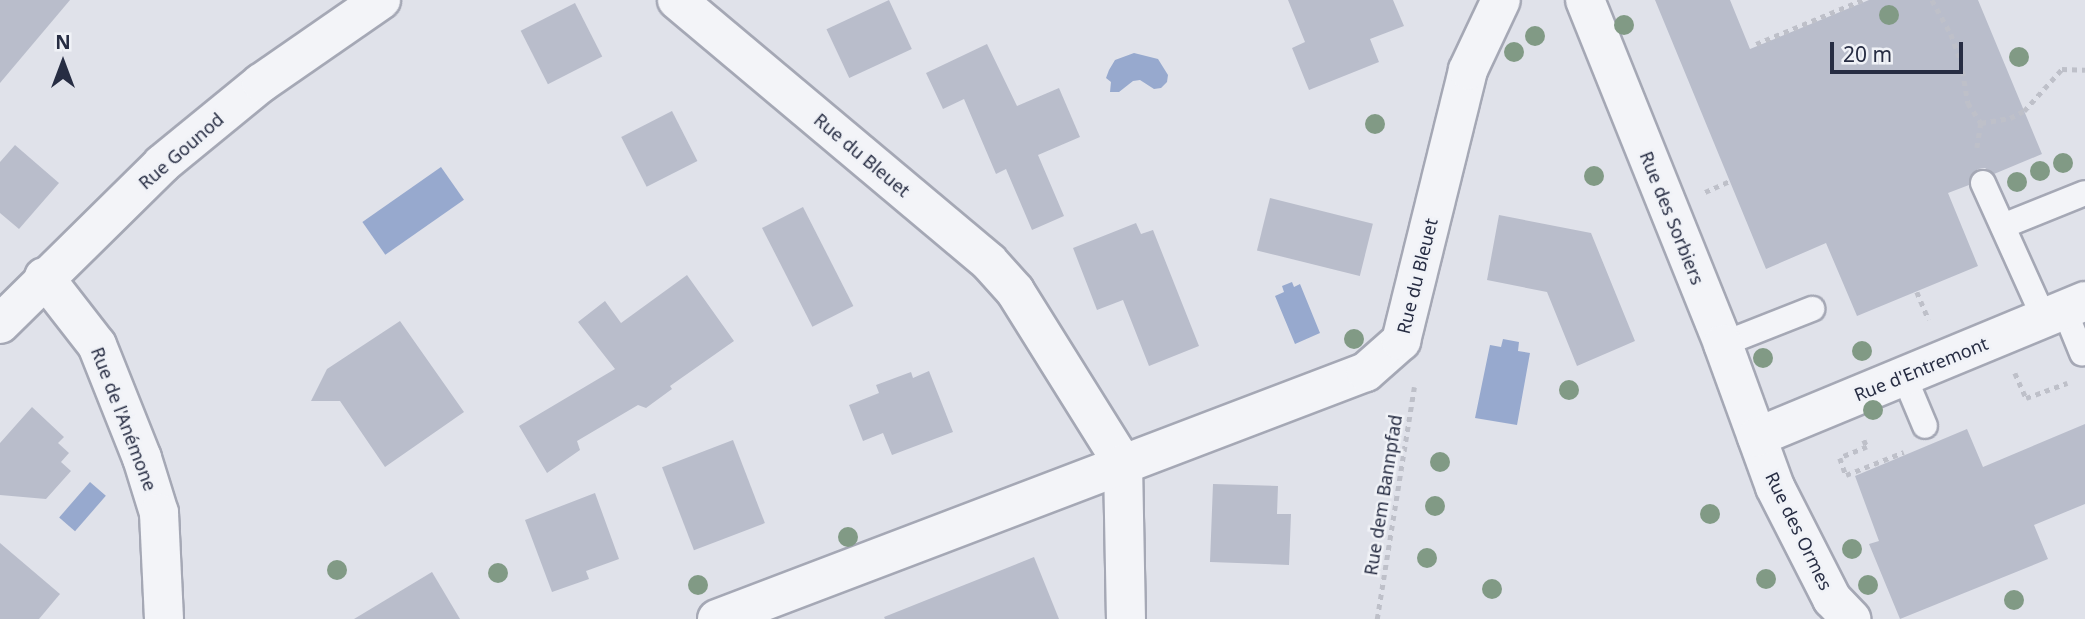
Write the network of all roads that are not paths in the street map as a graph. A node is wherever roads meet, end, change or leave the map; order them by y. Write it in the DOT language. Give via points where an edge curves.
graph roads {
  1 [pos="381,0"];
  2 [pos="677,0"];
  3 [pos="1501,0"];
  4 [pos="1585,0"];
  5 [pos="1983,183"];
  6 [pos="2085,193"];
  7 [pos="2003,226"];
  8 [pos="44,278"];
  9 [pos="1812,309"];
  10 [pos="2065,310"];
  11 [pos="0,324"];
  12 [pos="1723,344"];
  13 [pos="2082,353"];
  14 [pos="1904,376"];
  15 [pos="1921,436"];
  16 [pos="1757,437"];
  17 [pos="1123,464"];
  18 [pos="164,619"];
  19 [pos="717,619"];
  20 [pos="1126,619"];
  21 [pos="1851,619"];
  1 -- 8 [label="street, Rue Gounod" via="261,83 162,164"];
  2 -- 17 [label="street, Rue du Bleuet" via="989,262 1015,291"];
  3 -- 17 [label="street, Rue du Bleuet" via="1468,70 1401,341 1366,372"];
  4 -- 12 [label="street, Rue des Sorbiers"];
  5 -- 7 [label="lane"];
  6 -- 7 [label="lane"];
  7 -- 10 [label="lane"];
  8 -- 11 [label="street, Rue Gounod"];
  8 -- 18 [label="street, Rue de l'Anémone" via="97,345 142,458 159,513"];
  9 -- 12 [label="lane"];
  10 -- 13 [label="lane"];
  10 -- 14 [label="street, Rue d'Entremont"];
  12 -- 16 [label="street, Rue des Sorbiers"];
  14 -- 15 [label="lane"];
  14 -- 16 [label="street, Rue d'Entremont"];
  16 -- 21 [label="street, Rue des Ormes" via="1775,487 1832,599"];
  17 -- 19 [label="street, Rue du Bleuet"];
  17 -- 20 [label="street"];
}
